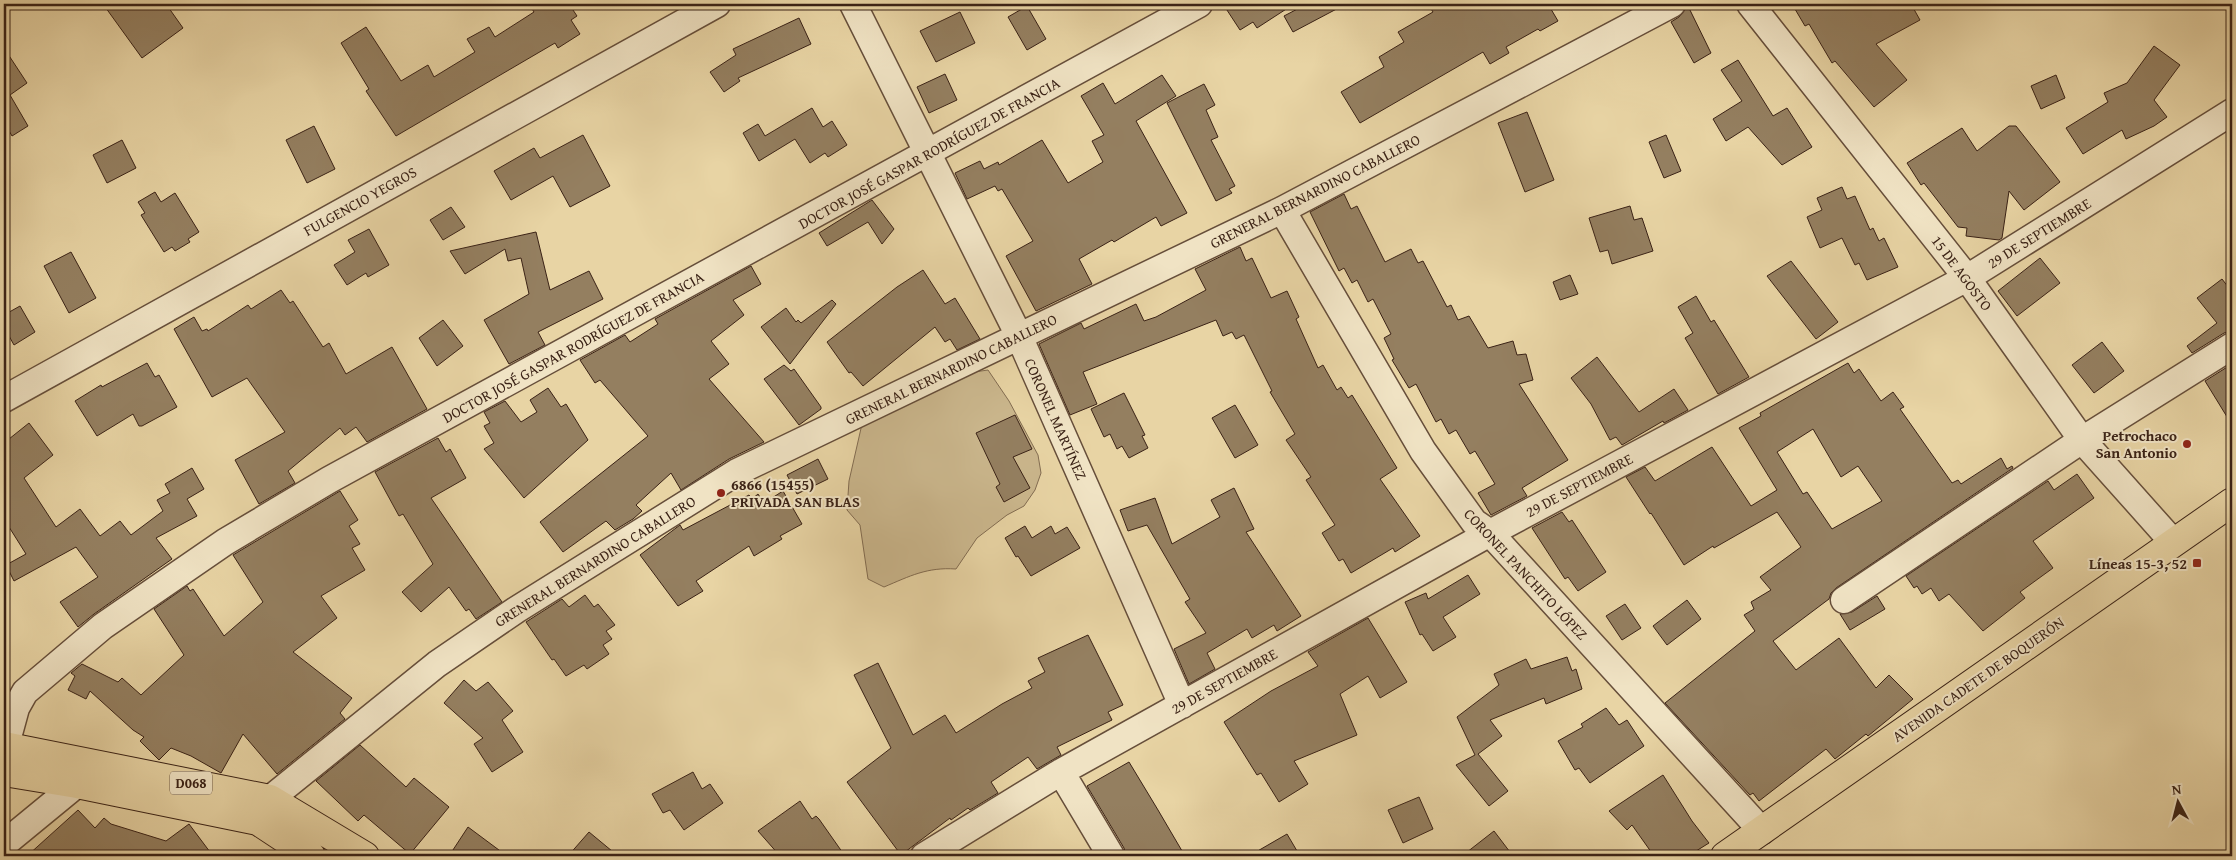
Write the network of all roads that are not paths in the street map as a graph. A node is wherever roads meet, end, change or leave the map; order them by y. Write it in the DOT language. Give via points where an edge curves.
graph roads {
  1 [pos="717,4"];
  2 [pos="853,4"];
  3 [pos="1199,4"];
  4 [pos="1672,4"];
  5 [pos="1750,4"];
  6 [pos="2232,112"];
  7 [pos="928,154"];
  8 [pos="1282,210"];
  9 [pos="1967,278"];
  10 [pos="1019,336"];
  11 [pos="2232,346"];
  12 [pos="4,399"];
  13 [pos="2082,440"];
  14 [pos="2232,502"];
  15 [pos="1490,533"];
  16 [pos="2173,542"];
  17 [pos="1844,600"];
  18 [pos="1182,705"];
  19 [pos="4,754"];
  20 [pos="1062,772"];
  21 [pos="77,784"];
  22 [pos="270,799"];
  23 [pos="1762,831"];
  24 [pos="4,844"];
  25 [pos="311,856"];
  26 [pos="365,856"];
  27 [pos="924,856"];
  28 [pos="1111,856"];
  29 [pos="1725,856"];
  1 -- 12 [label="street, FULGENCIO YEGROS"];
  2 -- 7 [label="street, CORONEL MARTÍNEZ"];
  3 -- 7 [label="street, DOCTOR JOSÉ GASPAR RODRÍGUEZ DE FRANCIA"];
  4 -- 8 [label="street, GRENERAL BERNARDINO CABALLERO"];
  5 -- 9 [label="street, 15 DE AGOSTO"];
  6 -- 9 [label="street, 29 DE SEPTIEMBRE"];
  7 -- 10 [label="street, CORONEL MARTÍNEZ"];
  7 -- 19 [label="street, DOCTOR JOSÉ GASPAR RODRÍGUEZ DE FRANCIA" via="329,480 225,542 103,626 25,692 16,708"];
  8 -- 10 [label="street, GRENERAL BERNARDINO CABALLERO"];
  8 -- 15 [label="street, CORONEL PANCHITO LÓPEZ" via="1423,451 1474,522"];
  9 -- 13 [label="street, 15 DE AGOSTO"];
  9 -- 15 [label="street, 29 DE SEPTIEMBRE"];
  10 -- 18 [label="street, CORONEL MARTÍNEZ"];
  10 -- 22 [label="street, GRENERAL BERNARDINO CABALLERO" via="729,477 516,610 437,664"];
  11 -- 13 [label="street"];
  13 -- 16 [label="street, 15 DE AGOSTO"];
  13 -- 17 [label="street"];
  14 -- 16 [label="main road, AVENIDA CADETE DE BOQUERÓN"];
  15 -- 18 [label="street, 29 DE SEPTIEMBRE"];
  15 -- 23 [label="street, CORONEL PANCHITO LÓPEZ"];
  16 -- 23 [label="main road, AVENIDA CADETE DE BOQUERÓN"];
  18 -- 20 [label="street, 29 DE SEPTIEMBRE"];
  19 -- 21 [label="main road, D068"];
  19 -- 22 [label="main road, D068"];
  20 -- 27 [label="street, 29 DE SEPTIEMBRE"];
  20 -- 28 [label="street"];
  21 -- 24 [label="street"];
  21 -- 25 [label="main road, D068" via="258,821"];
  22 -- 26 [label="main road, D068"];
  23 -- 29 [label="main road, AVENIDA CADETE DE BOQUERÓN"];
}
